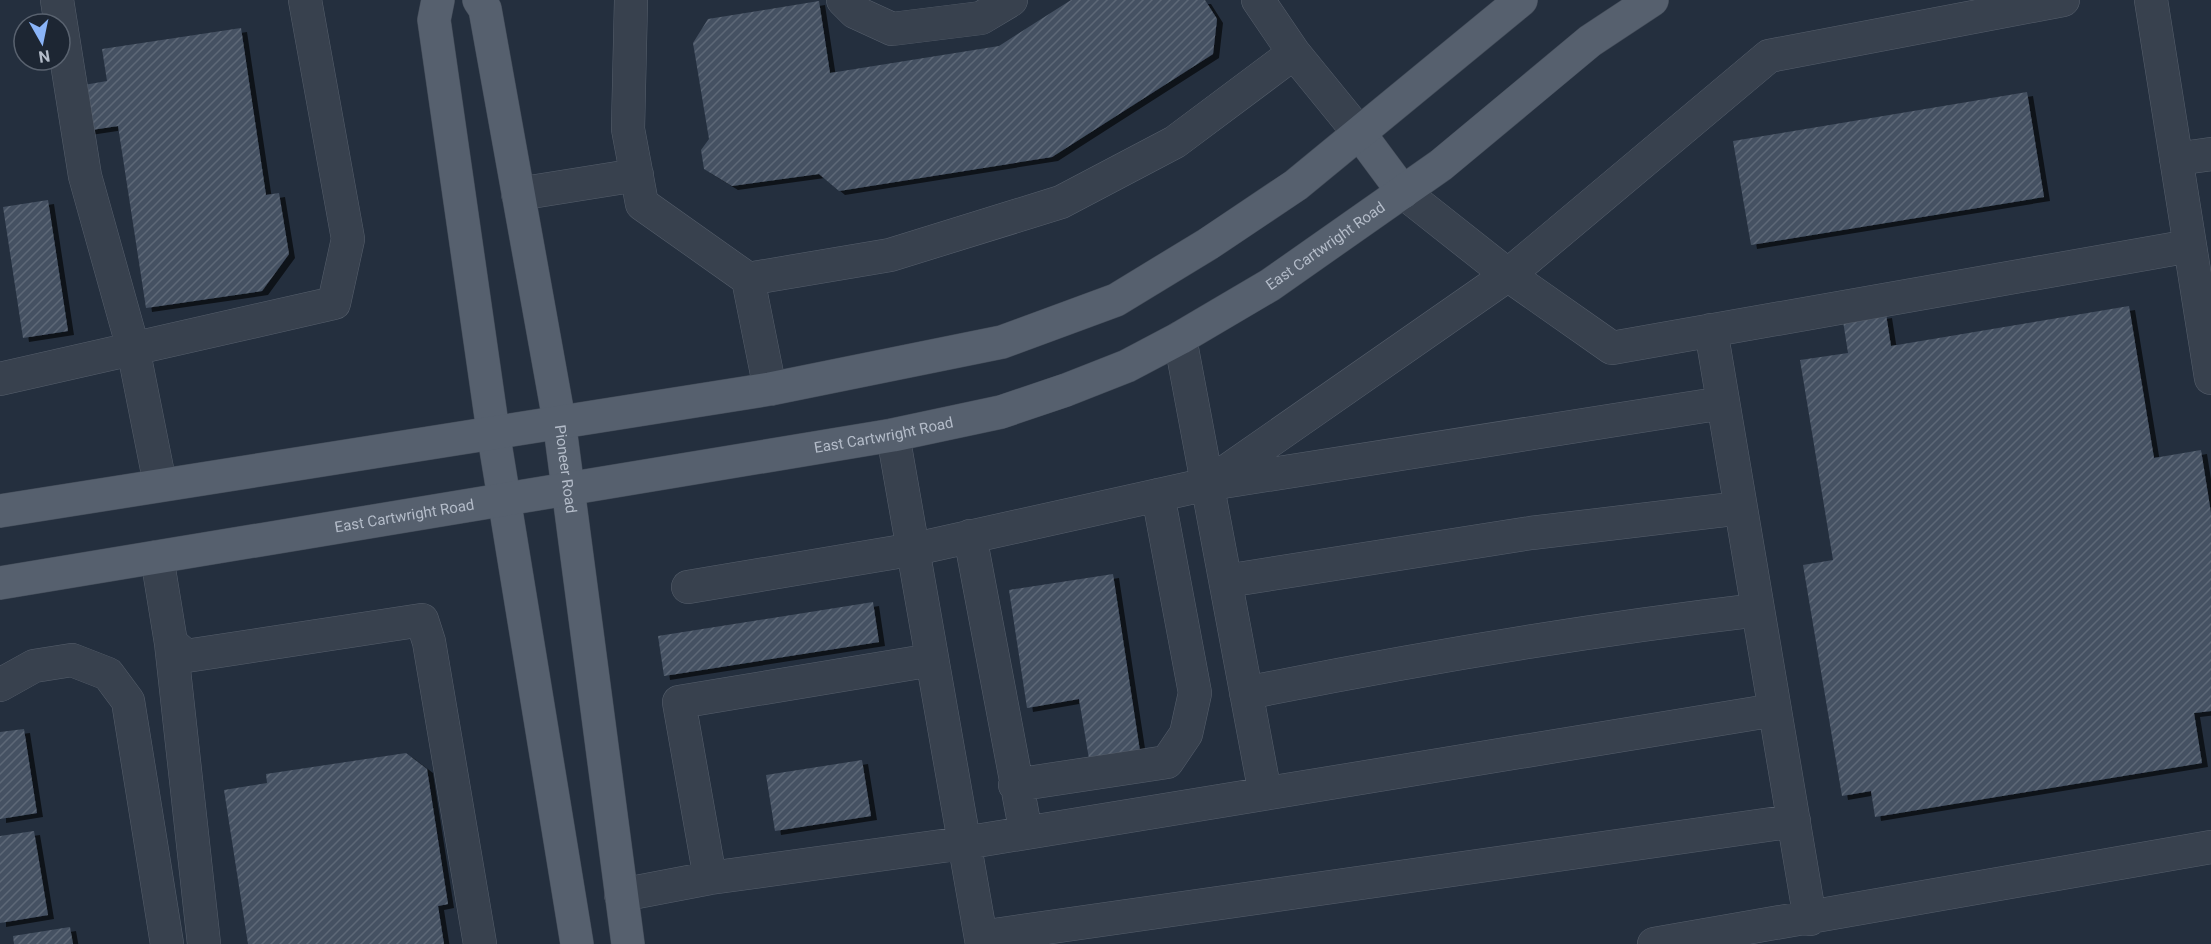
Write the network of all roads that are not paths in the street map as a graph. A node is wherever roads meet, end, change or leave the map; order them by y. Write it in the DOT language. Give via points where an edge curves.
graph roads {
  1 [pos="57,0"];
  2 [pos="305,0"];
  3 [pos="438,0"];
  4 [pos="479,0"];
  5 [pos="631,0"];
  6 [pos="843,0"];
  7 [pos="1011,0"];
  8 [pos="1258,0"];
  9 [pos="1521,0"];
  10 [pos="1652,0"];
  11 [pos="2063,0"];
  12 [pos="2151,0"];
  13 [pos="1294,53"];
  14 [pos="1360,134"];
  15 [pos="2211,154"];
  16 [pos="2176,159"];
  17 [pos="637,175"];
  18 [pos="1403,192"];
  19 [pos="518,194"];
  20 [pos="2190,246"];
  21 [pos="1508,275"];
  22 [pos="748,279"];
  23 [pos="1711,330"];
  24 [pos="1180,338"];
  25 [pos="133,348"];
  26 [pos="2211,378"];
  27 [pos="0,379"];
  28 [pos="770,388"];
  29 [pos="1723,403"];
  30 [pos="560,420"];
  31 [pos="493,431"];
  32 [pos="893,435"];
  33 [pos="160,484"];
  34 [pos="1208,484"];
  35 [pos="570,490"];
  36 [pos="1158,495"];
  37 [pos="505,501"];
  38 [pos="1741,508"];
  39 [pos="0,511"];
  40 [pos="970,536"];
  41 [pos="915,549"];
  42 [pos="157,557"];
  43 [pos="1226,581"];
  44 [pos="0,583"];
  45 [pos="688,587"];
  46 [pos="1758,610"];
  47 [pos="171,643"];
  48 [pos="932,660"];
  49 [pos="0,685"];
  50 [pos="1246,693"];
  51 [pos="1775,710"];
  52 [pos="1015,785"];
  53 [pos="1265,794"];
  54 [pos="1794,821"];
  55 [pos="1026,833"];
  56 [pos="964,843"];
  57 [pos="2211,848"];
  58 [pos="710,878"];
  59 [pos="621,896"];
  60 [pos="1810,919"];
  61 [pos="982,941"];
  62 [pos="167,944"];
  63 [pos="204,944"];
  64 [pos="480,944"];
  65 [pos="577,944"];
  66 [pos="628,944"];
  67 [pos="1654,944"];
  1 -- 25 [label="lane" via="85,176"];
  2 -- 25 [label="lane" via="348,239 334,303"];
  3 -- 31 [label="main road" via="434,20"];
  4 -- 19 [label="main road, Pioneer Road" via="485,9"];
  5 -- 17 [label="lane" via="628,129"];
  6 -- 7 [label="lane" via="855,12 892,29 981,18"];
  8 -- 13 [label="lane"];
  9 -- 14 [label="main road"];
  10 -- 18 [label="main road, East Cartwright Road" via="1590,41"];
  11 -- 21 [label="lane" via="1769,56"];
  12 -- 16 [label="lane"];
  13 -- 14 [label="lane"];
  13 -- 22 [label="lane" via="1175,142 1061,202 890,255"];
  14 -- 18 [label="main road"];
  14 -- 28 [label="main road" via="1296,185 1116,300 1002,342"];
  15 -- 16 [label="lane"];
  16 -- 20 [label="lane"];
  17 -- 19 [label="lane"];
  17 -- 22 [label="lane" via="642,204"];
  18 -- 21 [label="lane"];
  18 -- 24 [label="main road, East Cartwright Road" via="1270,285"];
  19 -- 30 [label="main road, Pioneer Road"];
  20 -- 23 [label="lane"];
  20 -- 26 [label="lane"];
  21 -- 23 [label="lane" via="1612,348"];
  21 -- 34 [label="lane"];
  22 -- 28 [label="lane"];
  23 -- 29 [label="lane"];
  24 -- 32 [label="main road, East Cartwright Road" via="1127,366 1001,412"];
  24 -- 34 [label="lane"];
  25 -- 27 [label="lane"];
  25 -- 33 [label="lane"];
  28 -- 30 [label="main road"];
  29 -- 34 [label="lane"];
  29 -- 38 [label="lane"];
  30 -- 31 [label="main road"];
  30 -- 35 [label="main road, Pioneer Road"];
  31 -- 33 [label="main road"];
  31 -- 37 [label="main road"];
  32 -- 35 [label="main road, East Cartwright Road"];
  32 -- 41 [label="lane"];
  33 -- 39 [label="main road"];
  34 -- 36 [label="lane"];
  34 -- 43 [label="lane"];
  35 -- 37 [label="main road, East Cartwright Road"];
  35 -- 59 [label="main road, Pioneer Road"];
  36 -- 40 [label="lane"];
  36 -- 52 [label="lane" via="1195,693 1186,734 1167,762"];
  37 -- 42 [label="main road, East Cartwright Road"];
  37 -- 65 [label="main road"];
  38 -- 43 [label="lane" via="1531,533"];
  38 -- 46 [label="lane"];
  40 -- 41 [label="lane"];
  40 -- 52 [label="lane"];
  41 -- 45 [label="lane"];
  41 -- 48 [label="lane"];
  42 -- 44 [label="main road, East Cartwright Road"];
  42 -- 47 [label="lane"];
  43 -- 50 [label="lane"];
  46 -- 50 [label="lane" via="1363,670"];
  46 -- 51 [label="lane"];
  47 -- 63 [label="lane"];
  47 -- 64 [label="lane" via="186,656 422,620 429,642"];
  48 -- 56 [label="lane"];
  48 -- 58 [label="lane" via="679,702"];
  49 -- 62 [label="lane" via="34,666 72,660 108,674 128,701"];
  50 -- 53 [label="lane"];
  51 -- 53 [label="lane"];
  51 -- 54 [label="lane"];
  52 -- 55 [label="lane"];
  53 -- 55 [label="lane"];
  54 -- 60 [label="lane"];
  54 -- 61 [label="lane"];
  55 -- 56 [label="lane"];
  56 -- 58 [label="lane"];
  56 -- 61 [label="lane"];
  57 -- 60 [label="lane"];
  58 -- 59 [label="lane"];
  59 -- 66 [label="main road, Pioneer Road"];
  60 -- 67 [label="lane"];
}
